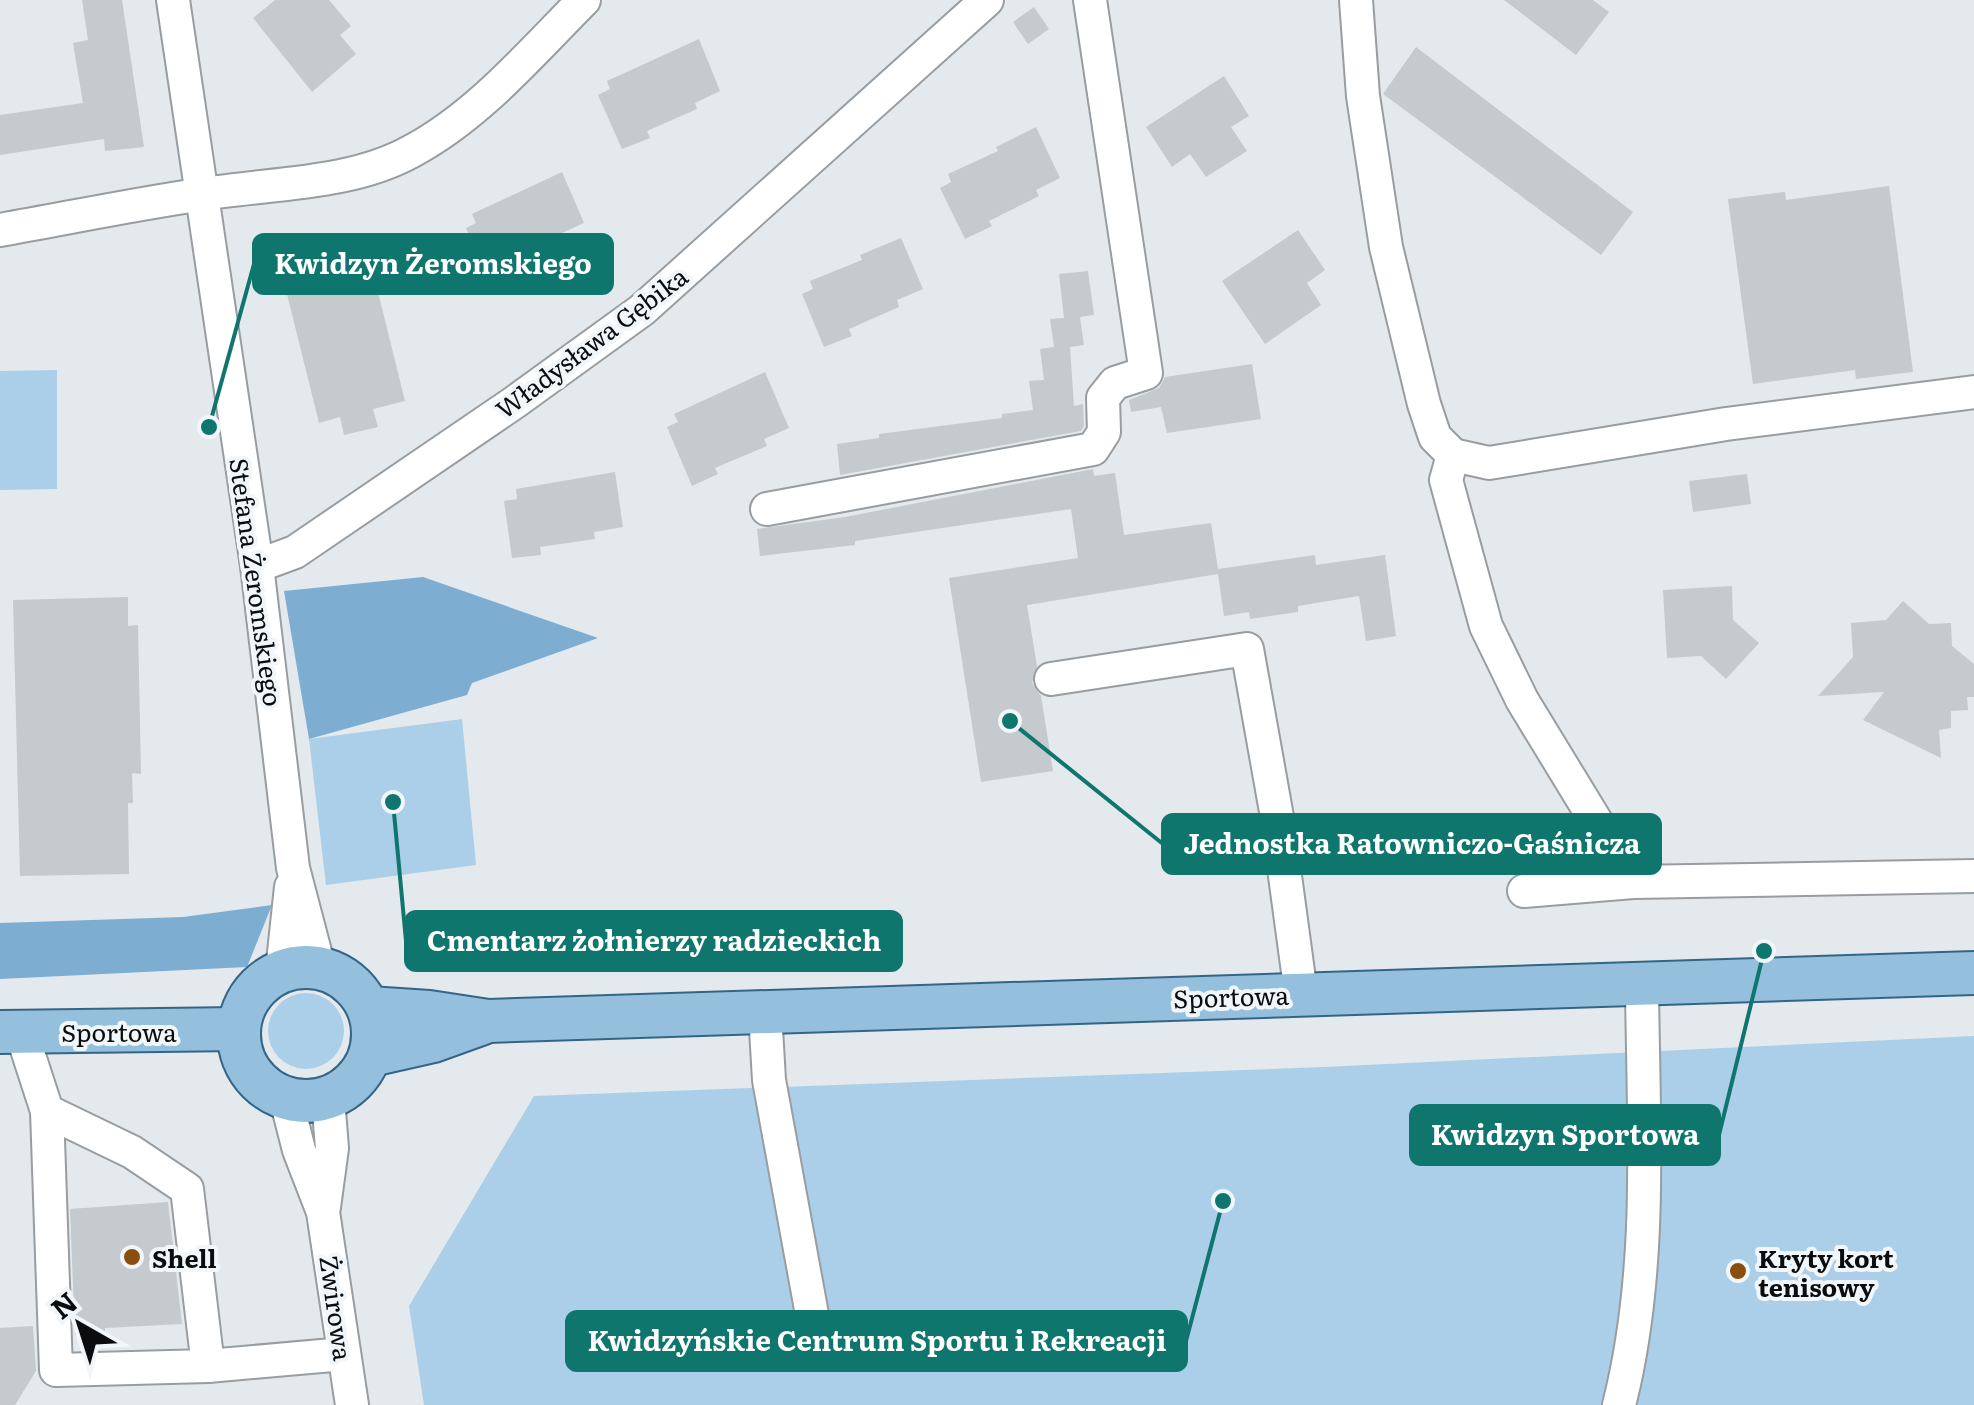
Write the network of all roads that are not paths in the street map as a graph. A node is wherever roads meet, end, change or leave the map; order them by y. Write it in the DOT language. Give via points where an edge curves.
graph roads {
  1 [pos="174,0"];
  2 [pos="584,0"];
  3 [pos="987,0"];
  4 [pos="1090,0"];
  5 [pos="1356,0"];
  6 [pos="203,194"];
  7 [pos="0,230"];
  8 [pos="1974,392"];
  9 [pos="1454,455"];
  10 [pos="767,509"];
  11 [pos="256,566"];
  12 [pos="1051,679"];
  13 [pos="1974,876"];
  14 [pos="1633,882"];
  15 [pos="1524,890"];
  16 [pos="300,969"];
  17 [pos="1974,973"];
  18 [pos="1642,983"];
  19 [pos="1301,994"];
  20 [pos="369,1008"];
  21 [pos="765,1012"];
  22 [pos="488,1021"];
  23 [pos="239,1030"];
  24 [pos="11,1032"];
  25 [pos="371,1056"];
  26 [pos="307,1099"];
  27 [pos="47,1111"];
  28 [pos="815,1331"];
  29 [pos="344,1354"];
  30 [pos="208,1366"];
  31 [pos="352,1405"];
  32 [pos="1619,1405"];
  1 -- 6 [label="street, Stefana Żeromskiego"];
  2 -- 6 [label="street" via="456,122 408,154 374,168"];
  3 -- 11 [label="street, Władysława Gębika" via="642,310 295,552"];
  4 -- 10 [label="street" via="1146,373 1115,383 1103,398 1104,432 1094,449"];
  5 -- 9 [label="street" via="1386,246 1435,437"];
  6 -- 7 [label="street"];
  6 -- 11 [label="street, Stefana Żeromskiego"];
  8 -- 9 [label="street" via="1489,463"];
  9 -- 14 [label="street" via="1446,480 1486,626 1522,700"];
  11 -- 16 [label="street, Stefana Żeromskiego"];
  12 -- 19 [label="street" via="1247,649"];
  13 -- 14 [label="street"];
  14 -- 15 [label="street"];
  16 -- 20 [label="main road" via="340,976"];
  16 -- 23 [label="main road" via="265,980 252,994"];
  17 -- 18 [label="main road, Sportowa"];
  18 -- 19 [label="main road, Sportowa"];
  18 -- 32 [label="street" via="1642,1270"];
  19 -- 21 [label="main road, Sportowa"];
  20 -- 22 [label="main road, Sportowa"];
  20 -- 25 [label="main road"];
  21 -- 22 [label="main road, Sportowa"];
  21 -- 28 [label="street" via="769,1080"];
  22 -- 25 [label="main road, Sportowa"];
  23 -- 24 [label="main road, Sportowa"];
  23 -- 26 [label="main road" via="250,1073 266,1090"];
  24 -- 27 [label="street"];
  25 -- 26 [label="main road" via="346,1089"];
  26 -- 29 [label="street, Żwirowa" via="299,1150 323,1212"];
  27 -- 30 [label="street" via="132,1152 187,1190"];
  27 -- 30 [label="street" via="56,1370"];
  29 -- 30 [label="street"];
  29 -- 31 [label="street, Żwirowa"];
}
